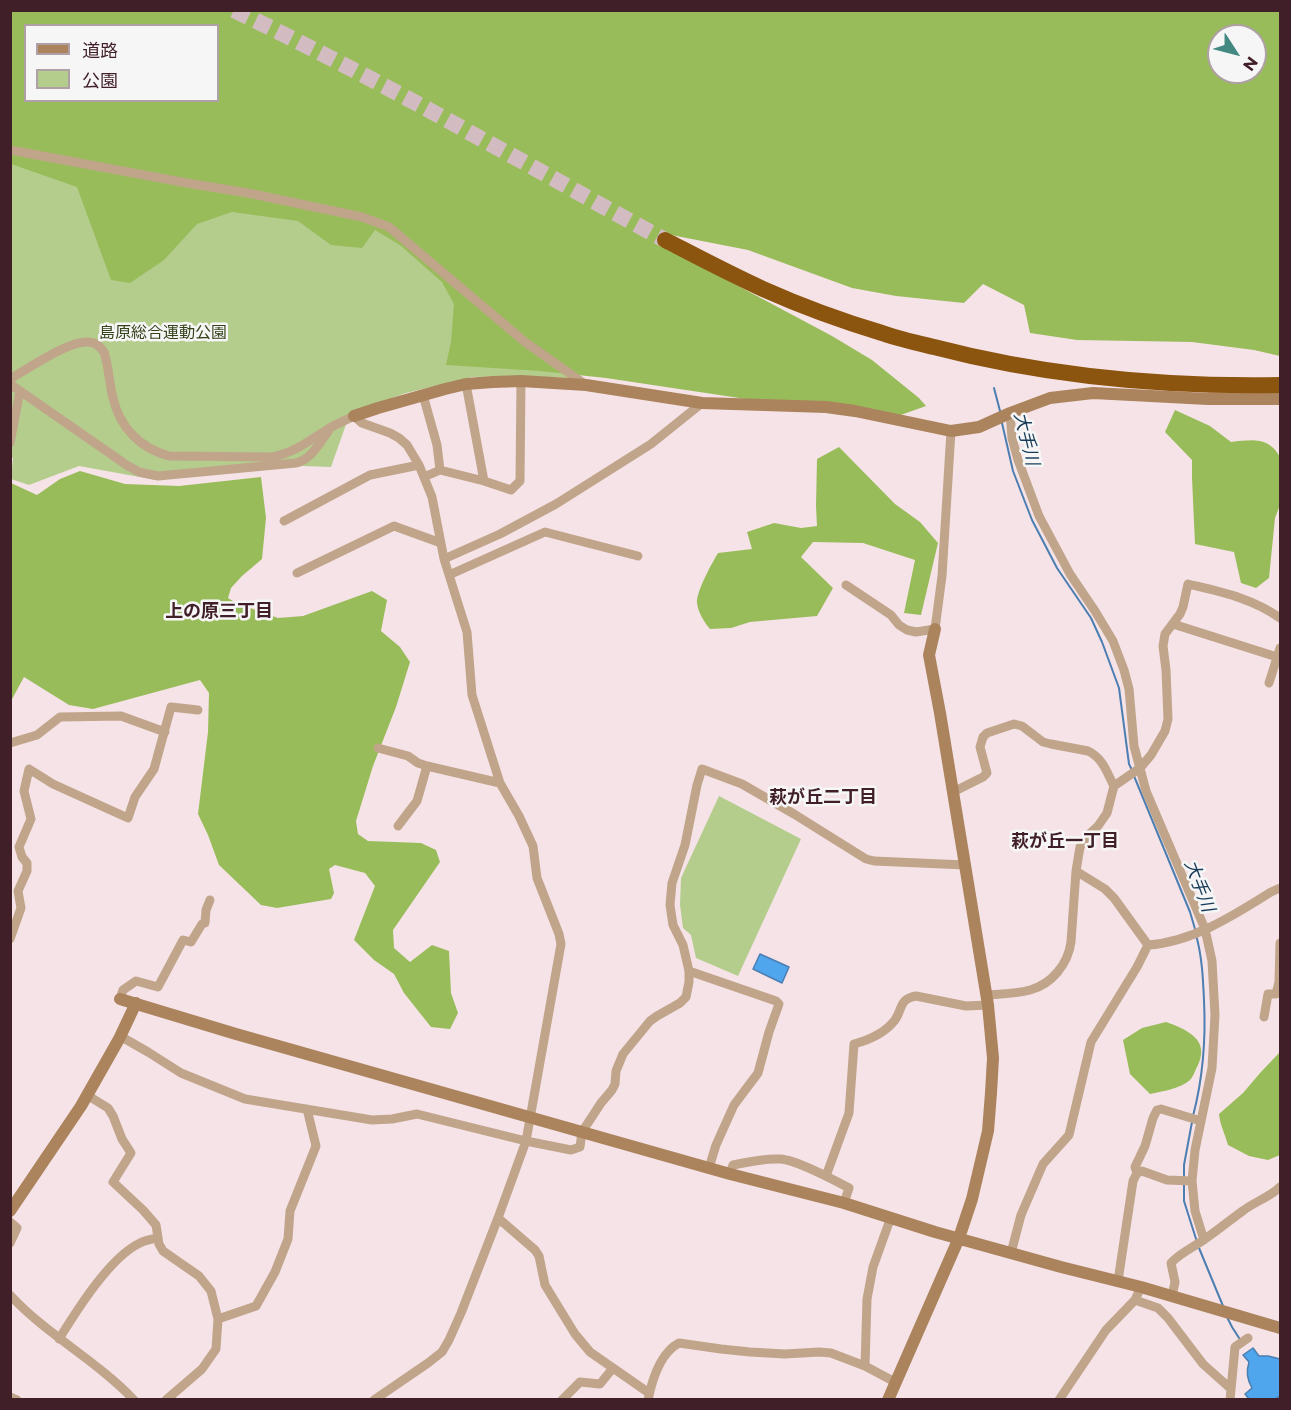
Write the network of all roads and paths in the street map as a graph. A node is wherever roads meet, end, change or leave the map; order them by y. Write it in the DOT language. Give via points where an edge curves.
graph roads {
  1 [pos="10,150"];
  2 [pos="666,240"];
  3 [pos="521,381"];
  4 [pos="10,382"];
  5 [pos="466,384"];
  6 [pos="586,385"];
  7 [pos="1281,385"];
  8 [pos="20,391"];
  9 [pos="423,395"];
  10 [pos="1281,399"];
  11 [pos="702,403"];
  12 [pos="354,416"];
  13 [pos="1003,416"];
  14 [pos="331,427"];
  15 [pos="951,431"];
  16 [pos="10,443"];
  17 [pos="419,465"];
  18 [pos="440,470"];
  19 [pos="424,477"];
  20 [pos="484,481"];
  21 [pos="284,521"];
  22 [pos="441,543"];
  23 [pos="638,556"];
  24 [pos="444,559"];
  25 [pos="297,573"];
  26 [pos="449,575"];
  27 [pos="846,585"];
  28 [pos="1281,618"];
  29 [pos="1173,624"];
  30 [pos="935,629"];
  31 [pos="1279,653"];
  32 [pos="1269,683"];
  33 [pos="198,710"];
  34 [pos="165,732"];
  35 [pos="10,743"];
  36 [pos="378,748"];
  37 [pos="427,766"];
  38 [pos="1135,771"];
  39 [pos="500,783"];
  40 [pos="1114,786"];
  41 [pos="953,792"];
  42 [pos="398,826"];
  43 [pos="965,865"];
  44 [pos="1076,871"];
  45 [pos="1281,888"];
  46 [pos="210,900"];
  47 [pos="1199,931"];
  48 [pos="10,939"];
  49 [pos="1281,943"];
  50 [pos="1148,945"];
  51 [pos="688,972"];
  52 [pos="120,999"];
  53 [pos="987,1000"];
  54 [pos="136,1004"];
  55 [pos="1264,1017"];
  56 [pos="120,1036"];
  57 [pos="87,1095"];
  58 [pos="307,1109"];
  59 [pos="530,1117"];
  60 [pos="1195,1120"];
  61 [pos="582,1132"];
  62 [pos="526,1142"];
  63 [pos="709,1168"];
  64 [pos="1137,1173"];
  65 [pos="730,1174"];
  66 [pos="826,1176"];
  67 [pos="1186,1181"];
  68 [pos="1281,1187"];
  69 [pos="844,1203"];
  70 [pos="10,1211"];
  71 [pos="891,1217"];
  72 [pos="498,1218"];
  73 [pos="10,1222"];
  74 [pos="158,1238"];
  75 [pos="959,1238"];
  76 [pos="10,1243"];
  77 [pos="1199,1243"];
  78 [pos="1011,1253"];
  79 [pos="1118,1281"];
  80 [pos="1141,1287"];
  81 [pos="10,1295"];
  82 [pos="1172,1296"];
  83 [pos="1135,1299"];
  84 [pos="218,1319"];
  85 [pos="1281,1328"];
  86 [pos="1248,1338"];
  87 [pos="59,1339"];
  88 [pos="865,1366"];
  89 [pos="613,1368"];
  90 [pos="895,1383"];
  91 [pos="1231,1389"];
  92 [pos="10,1397"];
  93 [pos="649,1398"];
  94 [pos="17,1400"];
  95 [pos="134,1400"];
  96 [pos="166,1400"];
  97 [pos="374,1400"];
  98 [pos="562,1400"];
  99 [pos="888,1400"];
  100 [pos="1059,1400"];
  101 [pos="1230,1400"];
  1 -- 6 [label="street" via="270,198 362,217 389,227 525,342"];
  2 -- 7 [label="highway" via="762,289 818,311 884,334 969,356 1115,380 1180,385"];
  3 -- 5 [label="street"];
  3 -- 6 [label="street"];
  3 -- 20 [label="street" via="520,481 511,490"];
  4 -- 8 [label="street"];
  4 -- 14 [label="street" via="66,347 92,342 104,352 113,399 126,427 144,446 169,456 273,457 297,449"];
  5 -- 9 [label="street"];
  5 -- 20 [label="street"];
  6 -- 11 [label="street"];
  8 -- 14 [label="street" via="129,466 158,476 302,462"];
  8 -- 16 [label="street"];
  9 -- 12 [label="street"];
  9 -- 18 [label="street"];
  10 -- 13 [label="street" via="1093,393 1050,398"];
  11 -- 15 [label="street" via="826,407"];
  11 -- 24 [label="street" via="651,444 556,504"];
  12 -- 14 [label="street"];
  12 -- 17 [label="street" via="399,438"];
  13 -- 15 [label="street" via="979,427"];
  13 -- 38 [label="street" via="1039,516 1113,641 1124,670"];
  15 -- 30 [label="street"];
  17 -- 19 [label="street"];
  17 -- 21 [label="street" via="370,475"];
  18 -- 19 [label="street"];
  18 -- 20 [label="street"];
  19 -- 22 [label="street"];
  22 -- 24 [label="street"];
  22 -- 25 [label="street" via="394,526"];
  23 -- 26 [label="street" via="545,532"];
  24 -- 26 [label="street"];
  26 -- 39 [label="street" via="467,632 472,695"];
  27 -- 30 [label="street" via="907,630"];
  28 -- 29 [label="street" via="1225,592 1188,584 1184,607"];
  29 -- 31 [label="street"];
  29 -- 38 [label="street" via="1163,646 1167,725 1151,755"];
  30 -- 41 [label="street" via="929,655"];
  31 -- 32 [label="street"];
  33 -- 34 [label="street" via="171,707"];
  34 -- 35 [label="street" via="121,717 60,717 37,735"];
  34 -- 48 [label="street" via="154,769 135,797 128,818 29,769 24,791 31,819 19,847 27,871 18,891 21,908"];
  36 -- 37 [label="street"];
  37 -- 39 [label="street"];
  37 -- 42 [label="street" via="417,801"];
  38 -- 40 [label="street"];
  38 -- 47 [label="street"];
  39 -- 59 [label="street" via="533,846 537,878 561,944"];
  40 -- 41 [label="street" via="1093,753 1043,742 1014,724 983,737 980,747 986,775"];
  40 -- 44 [label="street" via="1107,813 1080,847"];
  41 -- 43 [label="street"];
  43 -- 51 [label="street" via="874,861 742,784 702,769 672,883 670,905"];
  43 -- 53 [label="street"];
  44 -- 50 [label="street" via="1114,898"];
  44 -- 53 [label="street" via="1071,942 1065,962 1039,987"];
  45 -- 47 [label="street"];
  46 -- 52 [label="street" via="205,923 191,942 183,940 158,987 136,981 123,990"];
  47 -- 50 [label="street" via="1164,944"];
  47 -- 60 [label="street" via="1212,961 1215,1015 1212,1068"];
  49 -- 55 [label="street" via="1279,982 1276,994 1268,994"];
  50 -- 78 [label="street" via="1091,1042 1068,1135 1043,1164 1021,1215"];
  51 -- 61 [label="street" via="686,997 650,1021 623,1054 612,1090"];
  51 -- 63 [label="street" via="779,1004 758,1073 734,1105"];
  52 -- 54 [label="street"];
  53 -- 66 [label="street" via="966,1006 909,997 886,1029 854,1044 849,1113"];
  53 -- 75 [label="street" via="993,1058 990,1112 977,1180"];
  54 -- 56 [label="street"];
  54 -- 59 [label="street"];
  56 -- 57 [label="street"];
  56 -- 58 [label="street" via="181,1073 216,1087 245,1098"];
  57 -- 70 [label="street"];
  57 -- 74 [label="street" via="108,1108 131,1153 113,1182 156,1225"];
  58 -- 62 [label="street" via="372,1120 417,1114"];
  58 -- 84 [label="street" via="316,1146 290,1212 288,1239 275,1272 256,1306"];
  59 -- 61 [label="street"];
  59 -- 62 [label="street"];
  60 -- 64 [label="street" via="1157,1110 1135,1167"];
  60 -- 67 [label="street" via="1195,1150"];
  61 -- 62 [label="street" via="580,1147 571,1150"];
  61 -- 63 [label="street"];
  62 -- 72 [label="street"];
  63 -- 65 [label="street"];
  64 -- 67 [label="street"];
  64 -- 79 [label="street"];
  65 -- 66 [label="street" via="733,1165 778,1159"];
  65 -- 69 [label="street"];
  66 -- 69 [label="street" via="849,1188"];
  67 -- 77 [label="street"];
  68 -- 77 [label="street"];
  69 -- 71 [label="street"];
  71 -- 75 [label="street"];
  71 -- 88 [label="street" via="873,1267 867,1299"];
  72 -- 89 [label="street" via="535,1250 545,1285 575,1334 590,1352"];
  72 -- 97 [label="street" via="442,1352"];
  73 -- 76 [label="street" via="17,1228"];
  74 -- 84 [label="street" via="163,1251 199,1276 211,1292"];
  74 -- 87 [label="street" via="140,1243 110,1268"];
  75 -- 78 [label="street"];
  75 -- 90 [label="street"];
  77 -- 82 [label="street" via="1171,1263 1175,1282"];
  78 -- 79 [label="street"];
  79 -- 80 [label="street"];
  80 -- 82 [label="street"];
  80 -- 83 [label="street"];
  81 -- 87 [label="street"];
  82 -- 85 [label="street"];
  83 -- 91 [label="street" via="1158,1308 1203,1364"];
  83 -- 100 [label="street" via="1106,1330"];
  84 -- 96 [label="street" via="216,1349 202,1369"];
  86 -- 91 [label="street" via="1235,1347"];
  87 -- 95 [label="street"];
  88 -- 90 [label="street"];
  88 -- 93 [label="street" via="831,1353 750,1352 679,1343 664,1357"];
  89 -- 93 [label="street"];
  89 -- 98 [label="street" via="600,1384 580,1382"];
  90 -- 99 [label="street"];
  91 -- 101 [label="street"];
  92 -- 94 [label="street"];
}
